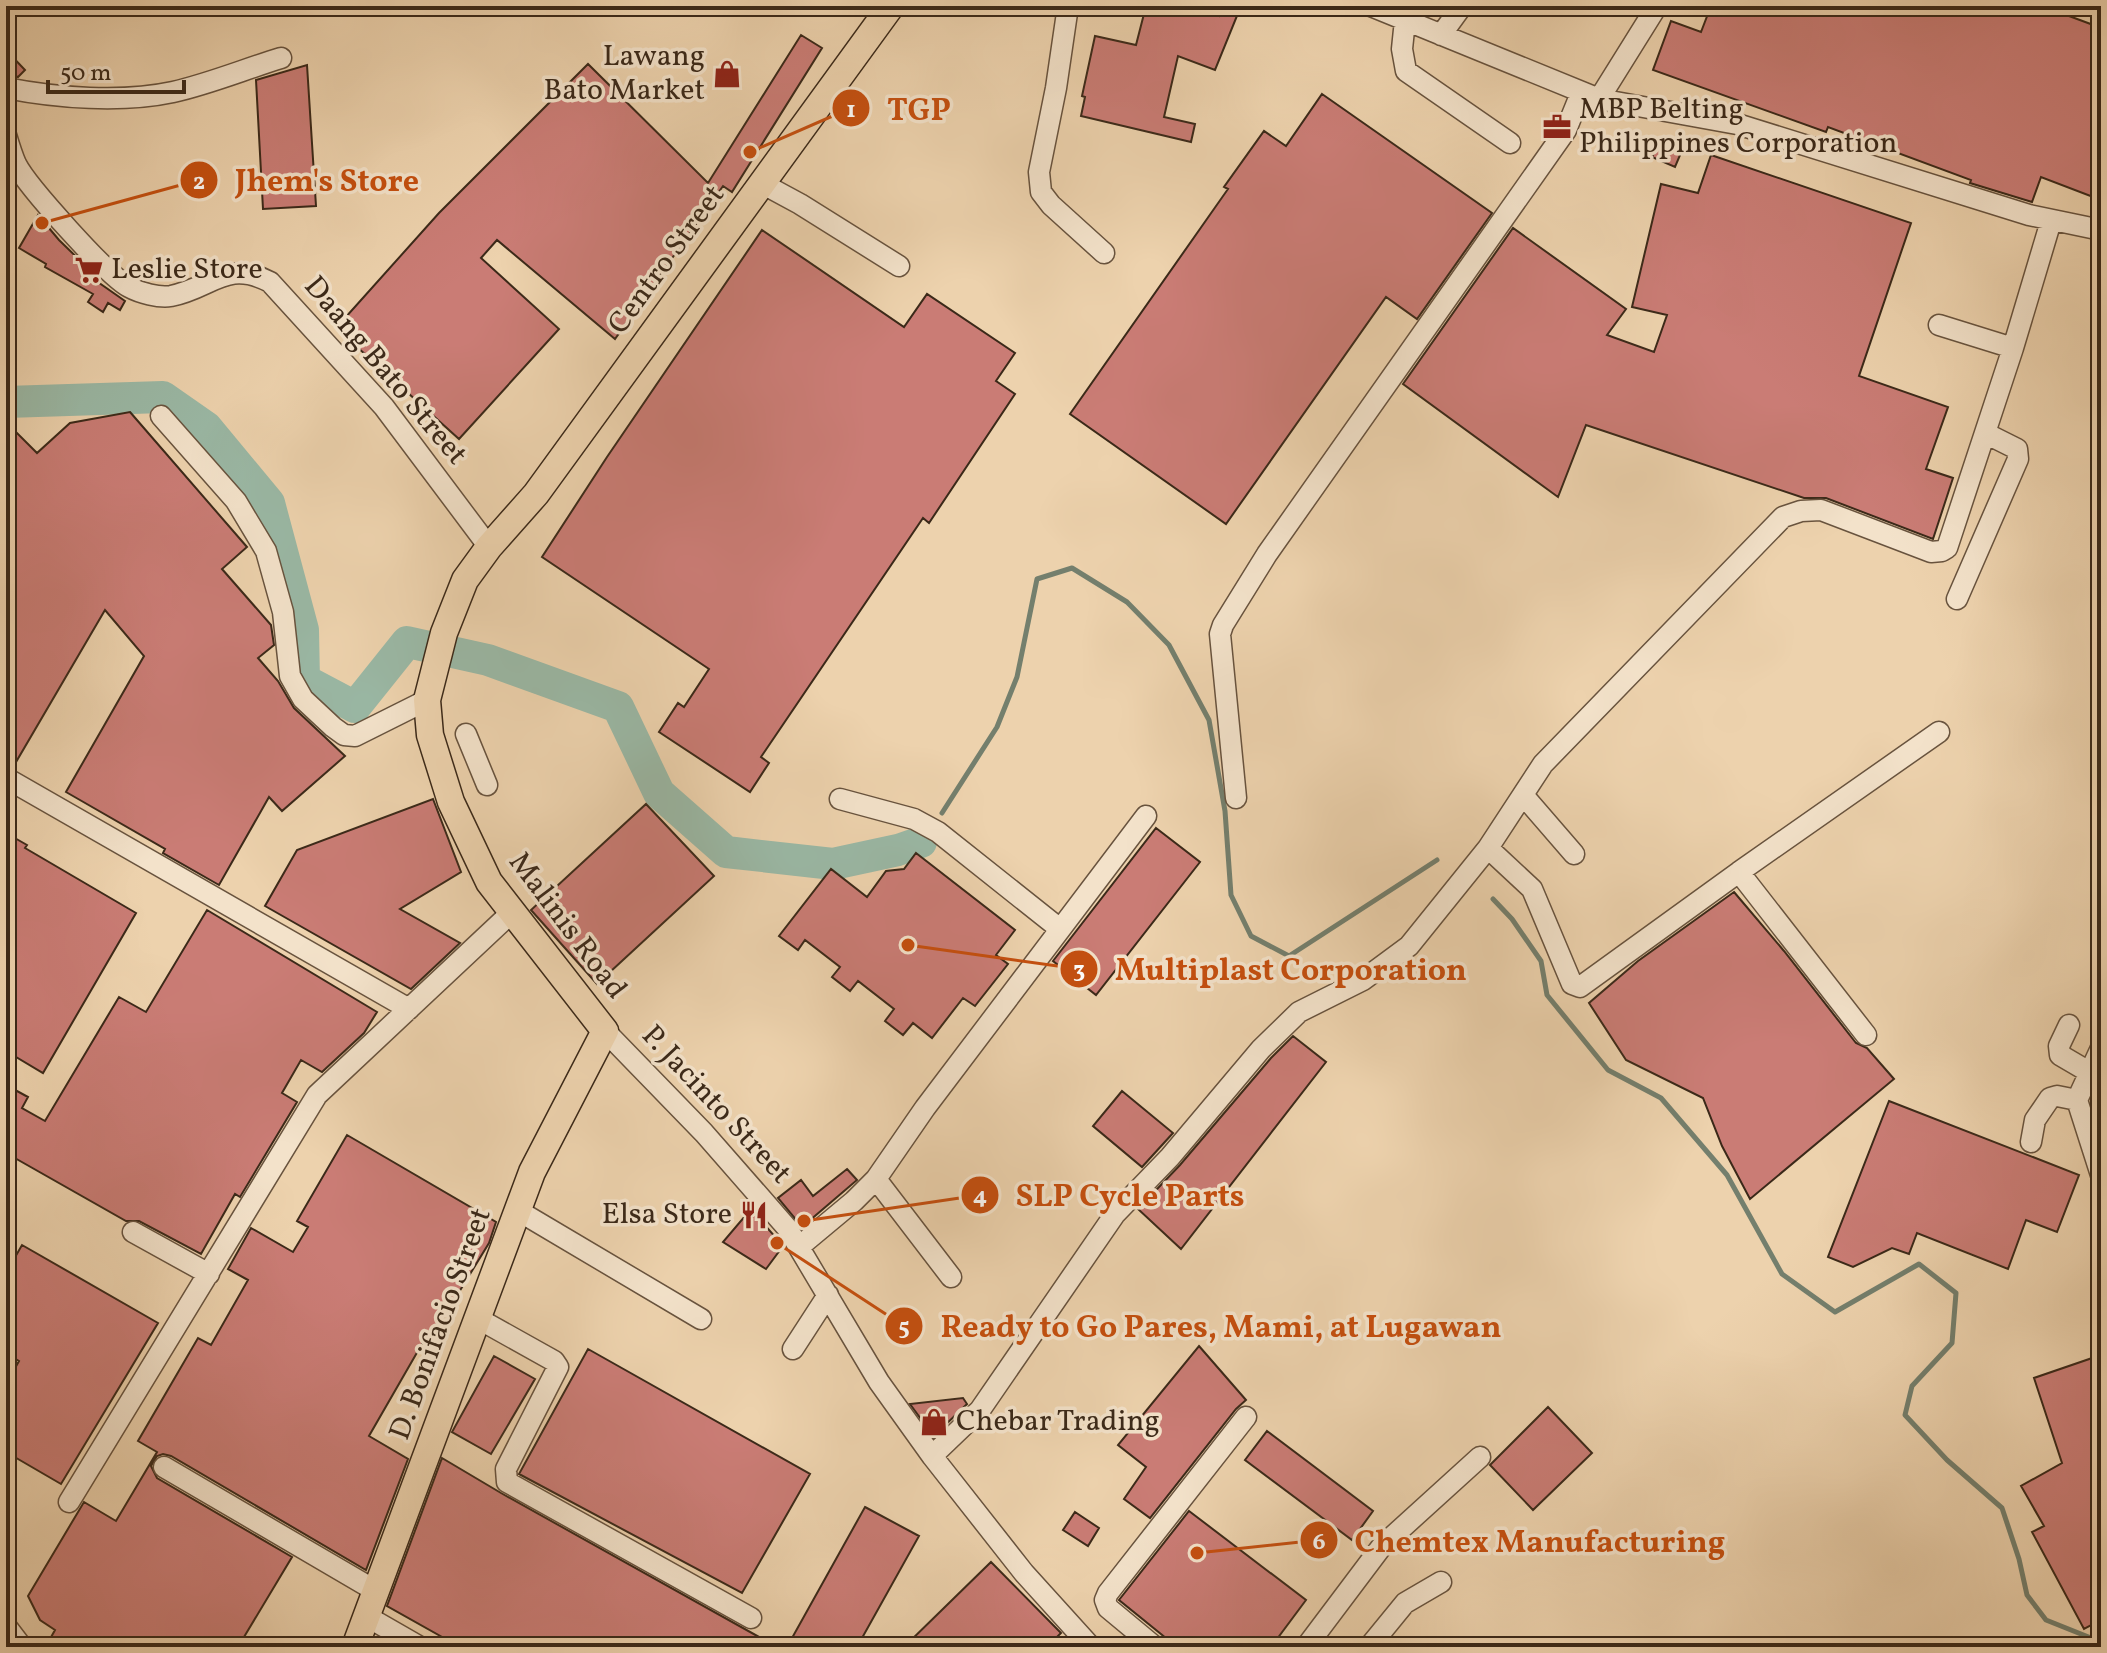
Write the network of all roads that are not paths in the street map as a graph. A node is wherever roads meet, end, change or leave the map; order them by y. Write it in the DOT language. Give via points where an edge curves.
graph roads {
  1 [pos="891,6"];
  2 [pos="1068,6"];
  3 [pos="1371,6"];
  4 [pos="1462,6"];
  5 [pos="1657,6"];
  6 [pos="1405,20"];
  7 [pos="1441,35"];
  8 [pos="281,58"];
  9 [pos="6,88"];
  10 [pos="1590,96"];
  11 [pos="6,135"];
  12 [pos="1510,143"];
  13 [pos="763,184"];
  14 [pos="2051,221"];
  15 [pos="2101,230"];
  16 [pos="1104,253"];
  17 [pos="899,266"];
  18 [pos="1939,325"];
  19 [pos="2013,348"];
  20 [pos="161,416"];
  21 [pos="1985,433"];
  22 [pos="489,547"];
  23 [pos="1957,599"];
  24 [pos="427,700"];
  25 [pos="1939,732"];
  26 [pos="466,734"];
  27 [pos="6,778"];
  28 [pos="487,785"];
  29 [pos="1523,795"];
  30 [pos="1236,798"];
  31 [pos="840,799"];
  32 [pos="1146,816"];
  33 [pos="1488,848"];
  34 [pos="1574,854"];
  35 [pos="1739,872"];
  36 [pos="511,913"];
  37 [pos="1060,929"];
  38 [pos="409,1009"];
  39 [pos="2069,1025"];
  40 [pos="605,1031"];
  41 [pos="1866,1035"];
  42 [pos="2101,1048"];
  43 [pos="2095,1076"];
  44 [pos="2077,1100"];
  45 [pos="2031,1142"];
  46 [pos="2101,1175"];
  47 [pos="876,1179"];
  48 [pos="517,1210"];
  49 [pos="133,1232"];
  50 [pos="800,1246"];
  51 [pos="209,1274"];
  52 [pos="951,1277"];
  53 [pos="828,1295"];
  54 [pos="477,1318"];
  55 [pos="701,1319"];
  56 [pos="793,1349"];
  57 [pos="1246,1417"];
  58 [pos="932,1456"];
  59 [pos="1480,1457"];
  60 [pos="164,1467"];
  61 [pos="69,1502"];
  62 [pos="1441,1582"];
  63 [pos="376,1591"];
  64 [pos="366,1616"];
  65 [pos="751,1618"];
  66 [pos="6,1626"];
  67 [pos="1144,1643"];
  68 [pos="22,1647"];
  69 [pos="355,1647"];
  70 [pos="420,1647"];
  71 [pos="1091,1647"];
  72 [pos="1306,1647"];
  73 [pos="1369,1647"];
  1 -- 13 [label="main road, Centro Street"];
  2 -- 16 [label="street" via="1039,172 1041,192"];
  3 -- 6 [label="street"];
  4 -- 7 [label="street"];
  5 -- 10 [label="street"];
  6 -- 7 [label="street"];
  6 -- 12 [label="street" via="1406,71"];
  7 -- 10 [label="street"];
  8 -- 9 [label="street" via="177,91 125,99"];
  10 -- 14 [label="street" via="1737,124"];
  10 -- 30 [label="street" via="1267,554 1223,625"];
  11 -- 22 [label="street, Daang Bato Street" via="17,166 37,194 127,286 169,296 230,273 251,272 270,282 384,407"];
  13 -- 17 [label="street"];
  13 -- 22 [label="main road, Centro Street" via="536,494"];
  14 -- 15 [label="street"];
  14 -- 19 [label="street"];
  18 -- 19 [label="street"];
  19 -- 21 [label="street"];
  20 -- 24 [label="street" via="236,501 266,551 283,612 290,676 303,699 344,735 355,736"];
  21 -- 23 [label="street" via="2017,449 2018,459"];
  21 -- 29 [label="street" via="1947,548 1931,552 1821,510 1783,517 1543,764"];
  22 -- 24 [label="main road, Malinis Road" via="465,580 441,642"];
  24 -- 36 [label="main road, Malinis Road" via="430,735 451,802 489,882"];
  25 -- 35 [label="street"];
  26 -- 28 [label="street"];
  27 -- 38 [label="street"];
  29 -- 33 [label="street"];
  29 -- 34 [label="street"];
  31 -- 37 [label="street" via="914,819 938,832"];
  32 -- 37 [label="street"];
  33 -- 35 [label="street" via="1532,889 1572,984 1578,987"];
  33 -- 58 [label="street" via="1409,946 1363,980 1299,1012 1261,1049 1115,1214 980,1410"];
  35 -- 41 [label="street"];
  36 -- 38 [label="street"];
  36 -- 40 [label="main road, Malinis Road"];
  37 -- 47 [label="street"];
  38 -- 51 [label="street" via="317,1095"];
  39 -- 43 [label="street" via="2060,1055"];
  40 -- 48 [label="main road, D. Bonifacio Street"];
  40 -- 50 [label="street, P. Jacinto Street" via="704,1133"];
  42 -- 43 [label="street"];
  43 -- 44 [label="street"];
  44 -- 45 [label="street" via="2050,1098 2035,1120"];
  44 -- 46 [label="street"];
  47 -- 50 [label="street"];
  47 -- 52 [label="street"];
  48 -- 54 [label="main road, D. Bonifacio Street"];
  48 -- 55 [label="street"];
  49 -- 51 [label="street"];
  50 -- 53 [label="street, P. Jacinto Street"];
  51 -- 61 [label="street"];
  53 -- 56 [label="street"];
  53 -- 58 [label="street, P. Jacinto Street" via="879,1382"];
  54 -- 63 [label="main road, D. Bonifacio Street"];
  54 -- 65 [label="street" via="558,1367 506,1469 507,1482"];
  57 -- 67 [label="street" via="1108,1593 1108,1608"];
  58 -- 71 [label="street, P. Jacinto Street" via="1024,1573"];
  59 -- 72 [label="street" via="1382,1546"];
  60 -- 63 [label="street"];
  62 -- 73 [label="street" via="1405,1603"];
  63 -- 64 [label="main road, D. Bonifacio Street"];
  64 -- 69 [label="main road, D. Bonifacio Street"];
  64 -- 70 [label="street"];
  66 -- 68 [label="street"];
}
